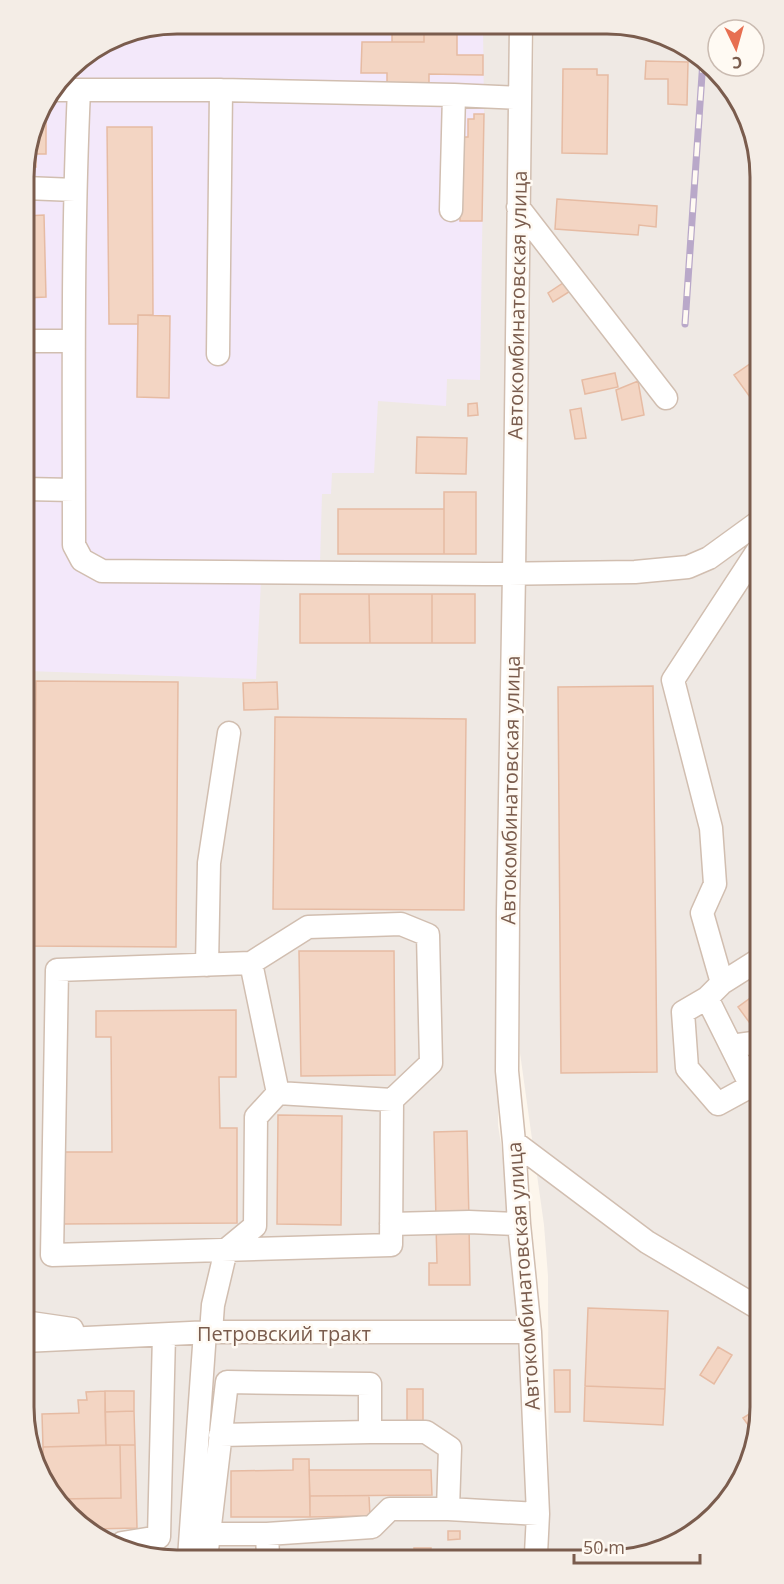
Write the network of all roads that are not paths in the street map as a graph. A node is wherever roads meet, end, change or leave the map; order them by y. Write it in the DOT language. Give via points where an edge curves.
graph roads {
  1 [pos="521,34"];
  2 [pos="64,90"];
  3 [pos="79,90"];
  4 [pos="221,90"];
  5 [pos="454,95"];
  6 [pos="520,98"];
  7 [pos="35,188"];
  8 [pos="75,190"];
  9 [pos="518,207"];
  10 [pos="451,210"];
  11 [pos="35,341"];
  12 [pos="73,341"];
  13 [pos="218,354"];
  14 [pos="666,398"];
  15 [pos="35,489"];
  16 [pos="74,490"];
  17 [pos="750,537"];
  18 [pos="750,547"];
  19 [pos="514,573"];
  20 [pos="229,733"];
  21 [pos="251,963"];
  22 [pos="207,965"];
  23 [pos="749,966"];
  24 [pos="714,990"];
  25 [pos="749,1043"];
  26 [pos="731,1046"];
  27 [pos="749,1081"];
  28 [pos="278,1093"];
  29 [pos="749,1094"];
  30 [pos="392,1100"];
  31 [pos="514,1142"];
  32 [pos="391,1224"];
  33 [pos="519,1224"];
  34 [pos="226,1250"];
  35 [pos="749,1303"];
  36 [pos="34,1323"];
  37 [pos="208,1332"];
  38 [pos="530,1332"];
  39 [pos="164,1335"];
  40 [pos="130,1336"];
  41 [pos="34,1341"];
  42 [pos="369,1432"];
  43 [pos="220,1435"];
  44 [pos="448,1509"];
  45 [pos="538,1514"];
  46 [pos="209,1534"];
  47 [pos="267,1534"];
  48 [pos="130,1542"];
  49 [pos="190,1550"];
  50 [pos="207,1550"];
  51 [pos="268,1550"];
  52 [pos="536,1550"];
  1 -- 6 [label="street, Автокомбинатовская улица"];
  2 -- 3 [label="street"];
  3 -- 4 [label="street"];
  3 -- 8 [label="street"];
  4 -- 5 [label="street"];
  4 -- 13 [label="street"];
  5 -- 6 [label="street"];
  5 -- 10 [label="street"];
  6 -- 9 [label="street, Автокомбинатовская улица"];
  7 -- 8 [label="street"];
  8 -- 12 [label="street"];
  9 -- 14 [label="street"];
  9 -- 19 [label="street, Автокомбинатовская улица"];
  11 -- 12 [label="street"];
  12 -- 16 [label="street"];
  15 -- 16 [label="street"];
  16 -- 19 [label="street" via="74,544 82,560 102,570"];
  17 -- 19 [label="street" via="688,567 635,572"];
  18 -- 24 [label="street" via="673,680 711,828 714,885 702,913"];
  19 -- 31 [label="street, Автокомбинатовская улица" via="507,1071"];
  20 -- 22 [label="street" via="209,863"];
  21 -- 22 [label="street"];
  21 -- 28 [label="street"];
  21 -- 30 [label="street" via="308,927 401,924 428,935 431,1063"];
  22 -- 34 [label="street" via="57,970 52,1255"];
  23 -- 24 [label="street"];
  24 -- 26 [label="street"];
  24 -- 29 [label="street" via="683,1012 687,1068 718,1104"];
  25 -- 26 [label="street"];
  26 -- 27 [label="street"];
  28 -- 30 [label="street"];
  28 -- 34 [label="street" via="256,1117 255,1226"];
  30 -- 32 [label="street"];
  31 -- 33 [label="street, Автокомбинатовская улица"];
  31 -- 35 [label="street" via="647,1242"];
  32 -- 33 [label="street"];
  32 -- 34 [label="street" via="390,1245"];
  33 -- 38 [label="street, Автокомбинатовская улица"];
  34 -- 37 [label="street"];
  36 -- 40 [label="street"];
  37 -- 38 [label="street, Петровский тракт"];
  37 -- 39 [label="street, Петровский тракт"];
  37 -- 49 [label="street"];
  38 -- 45 [label="street, Автокомбинатовская улица"];
  39 -- 40 [label="street, Петровский тракт"];
  39 -- 48 [label="street" via="159,1537"];
  40 -- 41 [label="street, Петровский тракт"];
  42 -- 43 [label="street"];
  42 -- 43 [label="street" via="370,1384 227,1382"];
  42 -- 44 [label="street" via="426,1432 450,1448"];
  43 -- 46 [label="street"];
  44 -- 45 [label="street"];
  44 -- 47 [label="street" via="390,1509 372,1527"];
  45 -- 52 [label="street, Автокомбинатовская улица"];
  46 -- 47 [label="street"];
  46 -- 50 [label="street"];
  47 -- 51 [label="street"];
}
